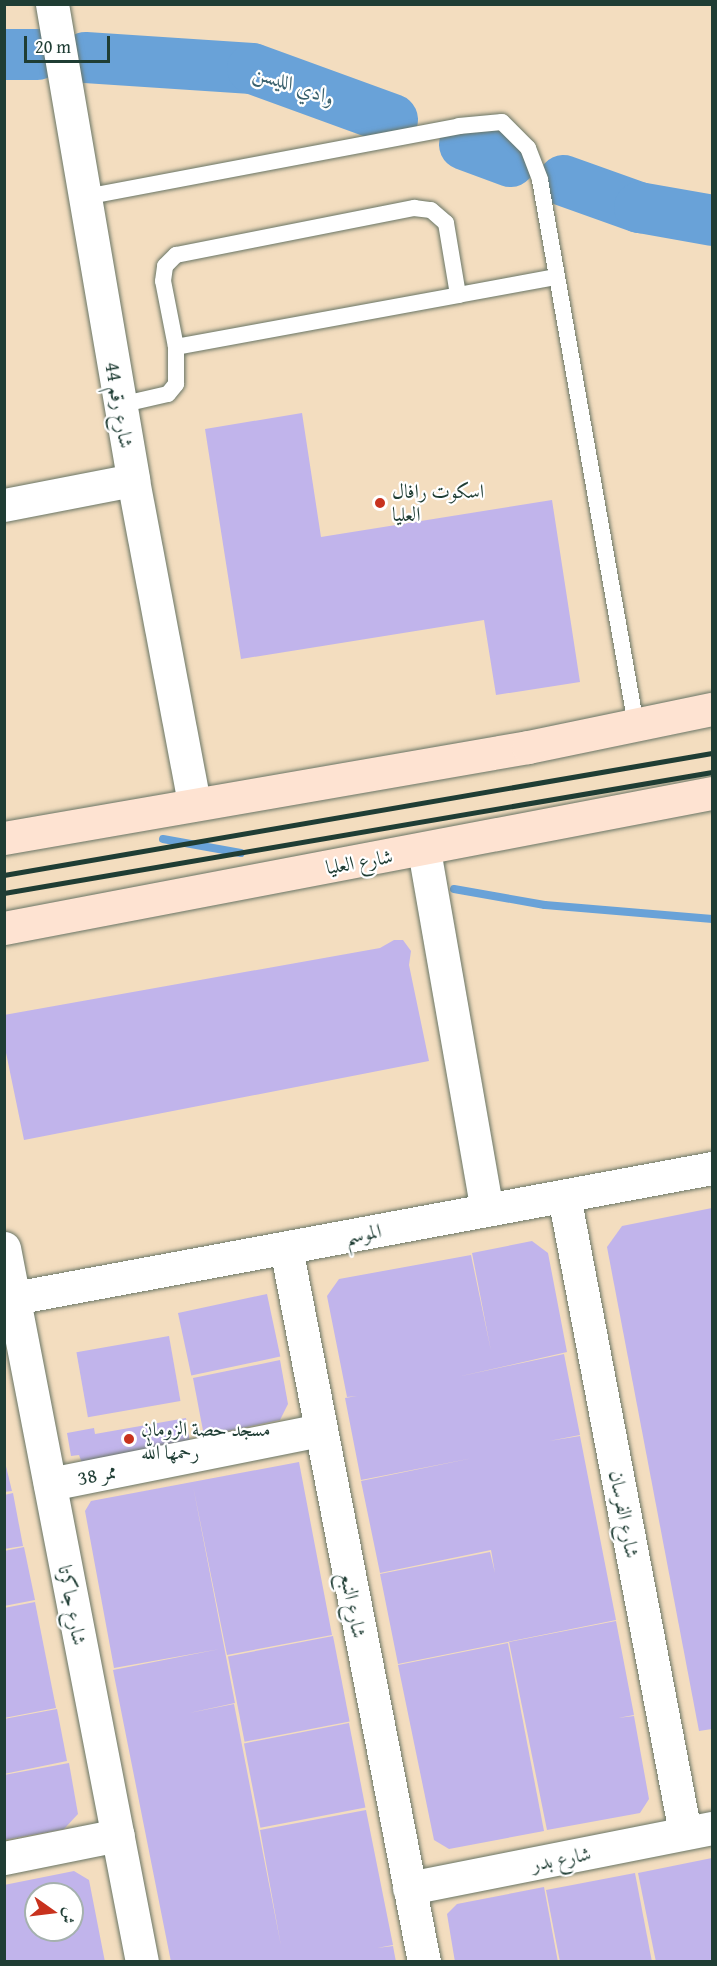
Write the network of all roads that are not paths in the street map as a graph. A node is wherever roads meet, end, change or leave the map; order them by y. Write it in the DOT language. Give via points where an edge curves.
graph roads {
  1 [pos="52,4"];
  2 [pos="84,197"];
  3 [pos="556,277"];
  4 [pos="458,295"];
  5 [pos="176,347"];
  6 [pos="120,405"];
  7 [pos="133,480"];
  8 [pos="4,505"];
  9 [pos="712,710"];
  10 [pos="636,725"];
  11 [pos="712,792"];
  12 [pos="194,804"];
  13 [pos="4,838"];
  14 [pos="424,850"];
  15 [pos="4,928"];
  16 [pos="712,1168"];
  17 [pos="564,1196"];
  18 [pos="487,1210"];
  19 [pos="4,1248"];
  20 [pos="286,1248"];
  21 [pos="14,1298"];
  22 [pos="320,1430"];
  23 [pos="50,1484"];
  24 [pos="699,1830"];
  25 [pos="118,1835"];
  26 [pos="4,1858"];
  27 [pos="409,1888"];
  28 [pos="142,1962"];
  29 [pos="424,1962"];
  1 -- 2 [label="street, شارع رقم 44"];
  2 -- 3 [label="lane" via="459,126 502,122 528,148 540,180"];
  2 -- 6 [label="street, شارع رقم 44"];
  3 -- 4 [label="lane"];
  3 -- 10 [label="lane"];
  4 -- 5 [label="lane"];
  4 -- 5 [label="lane" via="446,224 431,210 414,208 176,255 165,266 163,281"];
  5 -- 6 [label="lane" via="176,384 168,394"];
  6 -- 7 [label="street, شارع رقم 44"];
  7 -- 8 [label="street"];
  7 -- 12 [label="street, شارع رقم 44"];
  9 -- 10 [label="main road"];
  10 -- 12 [label="main road"];
  11 -- 14 [label="main road, شارع العليا"];
  12 -- 13 [label="main road"];
  14 -- 15 [label="main road, شارع العليا"];
  14 -- 18 [label="street"];
  16 -- 17 [label="street, الموسم"];
  17 -- 18 [label="street, الموسم"];
  17 -- 24 [label="street, شارع الفرسان"];
  18 -- 20 [label="street, الموسم"];
  19 -- 21 [label="street, شارع جاكرتا"];
  20 -- 21 [label="street, الموسم"];
  20 -- 22 [label="street, شارع النبع"];
  21 -- 23 [label="street, شارع جاكرتا"];
  22 -- 23 [label="street, ممر 38"];
  22 -- 27 [label="street, شارع النبع"];
  23 -- 25 [label="street, شارع جاكرتا"];
  24 -- 27 [label="street, شارع بدر"];
  25 -- 26 [label="street"];
  25 -- 28 [label="street, شارع جاكرتا"];
  27 -- 29 [label="street, شارع النبع"];
}
